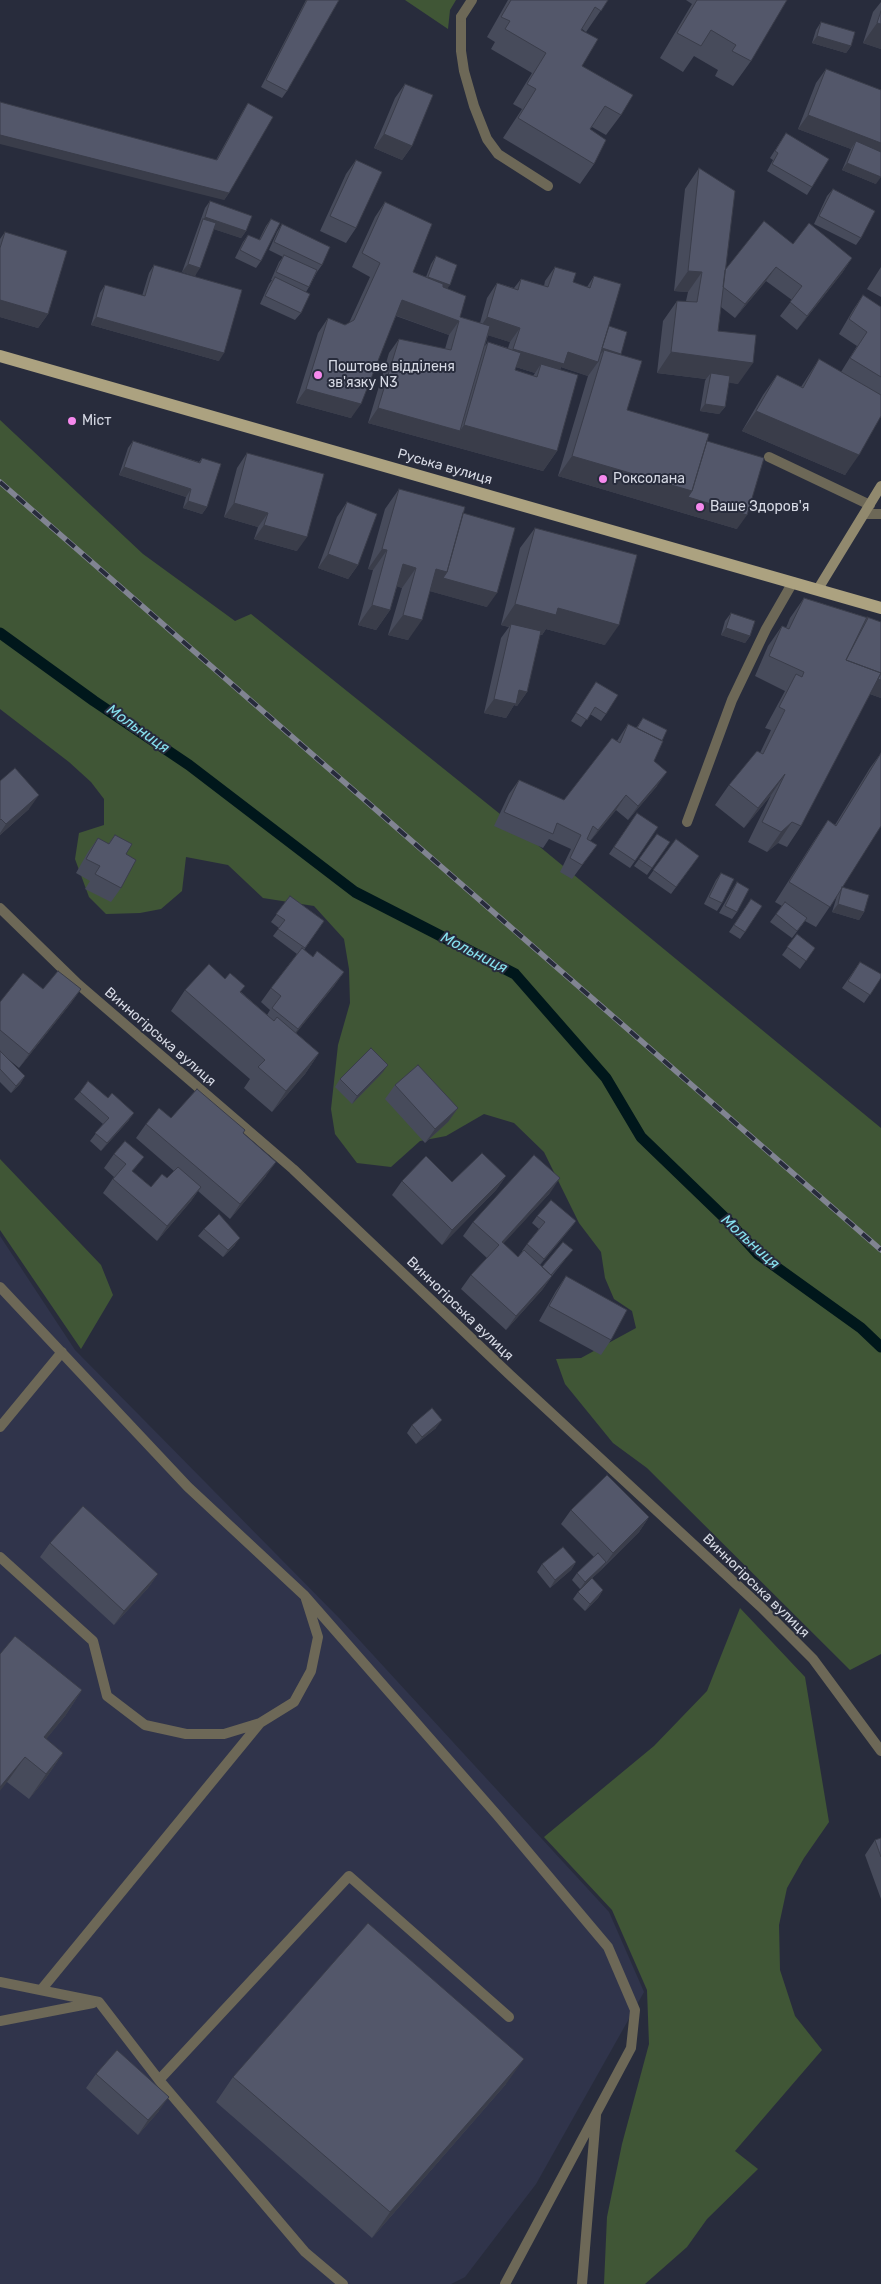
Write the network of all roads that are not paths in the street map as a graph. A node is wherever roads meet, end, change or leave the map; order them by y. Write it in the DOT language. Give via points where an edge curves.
graph roads {
  1 [pos="472,0"];
  2 [pos="548,186"];
  3 [pos="0,356"];
  4 [pos="769,457"];
  5 [pos="881,486"];
  6 [pos="868,510"];
  7 [pos="881,514"];
  8 [pos="792,582"];
  9 [pos="818,589"];
  10 [pos="881,608"];
  11 [pos="687,822"];
  12 [pos="0,908"];
  13 [pos="0,1287"];
  14 [pos="62,1352"];
  15 [pos="0,1427"];
  16 [pos="0,1557"];
  17 [pos="305,1596"];
  18 [pos="260,1723"];
  19 [pos="881,1751"];
  20 [pos="0,1982"];
  21 [pos="41,1990"];
  22 [pos="99,2002"];
  23 [pos="509,2017"];
  24 [pos="0,2021"];
  25 [pos="159,2080"];
  26 [pos="596,2112"];
  27 [pos="343,2284"];
  28 [pos="505,2284"];
  29 [pos="582,2284"];
  1 -- 2 [label="street" via="461,17 461,51 474,106 487,139 498,154"];
  3 -- 8 [label="main road, Руська вулиця"];
  4 -- 6 [label="street"];
  5 -- 6 [label="street"];
  6 -- 7 [label="street"];
  6 -- 9 [label="street"];
  8 -- 9 [label="main road, Руська вулиця"];
  8 -- 11 [label="street" via="732,700"];
  9 -- 10 [label="main road, Руська вулиця"];
  12 -- 19 [label="street, Винногірська вулиця" via="78,984 293,1169 761,1607 812,1659"];
  13 -- 14 [label="street"];
  14 -- 15 [label="street"];
  14 -- 17 [label="street" via="188,1487"];
  16 -- 18 [label="street" via="92,1641 107,1696 145,1725 186,1734 224,1734"];
  17 -- 18 [label="street" via="318,1638 311,1671 294,1702"];
  17 -- 26 [label="street" via="608,1946 635,2010 632,2048"];
  18 -- 21 [label="street"];
  20 -- 21 [label="street"];
  21 -- 22 [label="street"];
  22 -- 24 [label="street"];
  22 -- 25 [label="street"];
  23 -- 25 [label="street" via="349,1876"];
  25 -- 27 [label="street" via="305,2252"];
  26 -- 28 [label="street"];
  26 -- 29 [label="street"];
}
